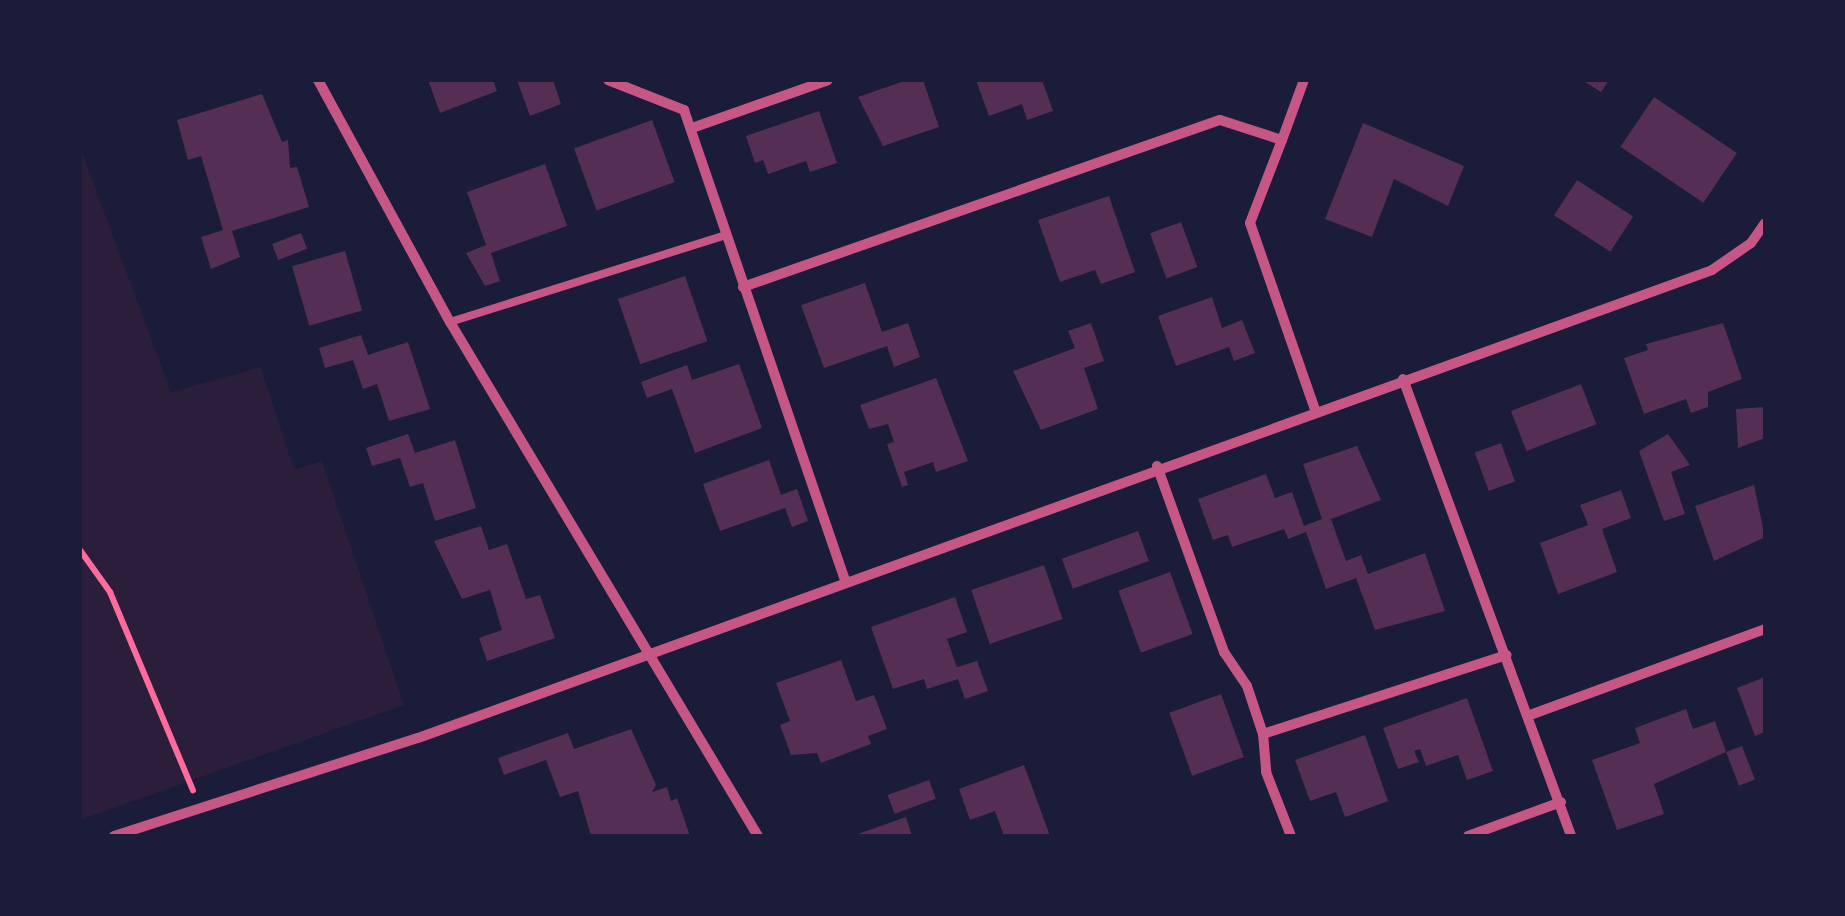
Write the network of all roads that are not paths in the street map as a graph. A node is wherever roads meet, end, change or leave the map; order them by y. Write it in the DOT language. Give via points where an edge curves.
graph roads {
  1 [pos="318,80"];
  2 [pos="608,80"];
  3 [pos="828,80"];
  4 [pos="1304,80"];
  5 [pos="692,128"];
  6 [pos="1282,140"];
  7 [pos="1765,223"];
  8 [pos="726,235"];
  9 [pos="744,286"];
  10 [pos="450,322"];
  11 [pos="1403,379"];
  12 [pos="1316,412"];
  13 [pos="1157,466"];
  14 [pos="845,580"];
  15 [pos="1765,629"];
  16 [pos="648,653"];
  17 [pos="1506,654"];
  18 [pos="1530,714"];
  19 [pos="1263,734"];
  20 [pos="1561,802"];
  21 [pos="114,836"];
  22 [pos="758,836"];
  23 [pos="1291,836"];
  24 [pos="1468,836"];
  25 [pos="1571,836"];
  1 -- 10 [label="street"];
  2 -- 5 [label="street" via="684,110"];
  3 -- 5 [label="street"];
  4 -- 6 [label="street"];
  5 -- 8 [label="street"];
  6 -- 9 [label="street" via="1220,120"];
  6 -- 12 [label="street" via="1250,224"];
  7 -- 11 [label="street" via="1751,243 1712,270"];
  8 -- 9 [label="street"];
  8 -- 10 [label="lane"];
  9 -- 14 [label="street"];
  10 -- 16 [label="street"];
  11 -- 12 [label="street"];
  11 -- 17 [label="street"];
  12 -- 13 [label="street"];
  13 -- 14 [label="street"];
  13 -- 19 [label="street" via="1224,652 1247,686"];
  14 -- 16 [label="street"];
  15 -- 18 [label="street"];
  16 -- 21 [label="street" via="418,738"];
  16 -- 22 [label="street"];
  17 -- 18 [label="street"];
  17 -- 19 [label="street"];
  18 -- 20 [label="street"];
  19 -- 23 [label="street" via="1266,772"];
  20 -- 24 [label="street"];
  20 -- 25 [label="street"];
}
